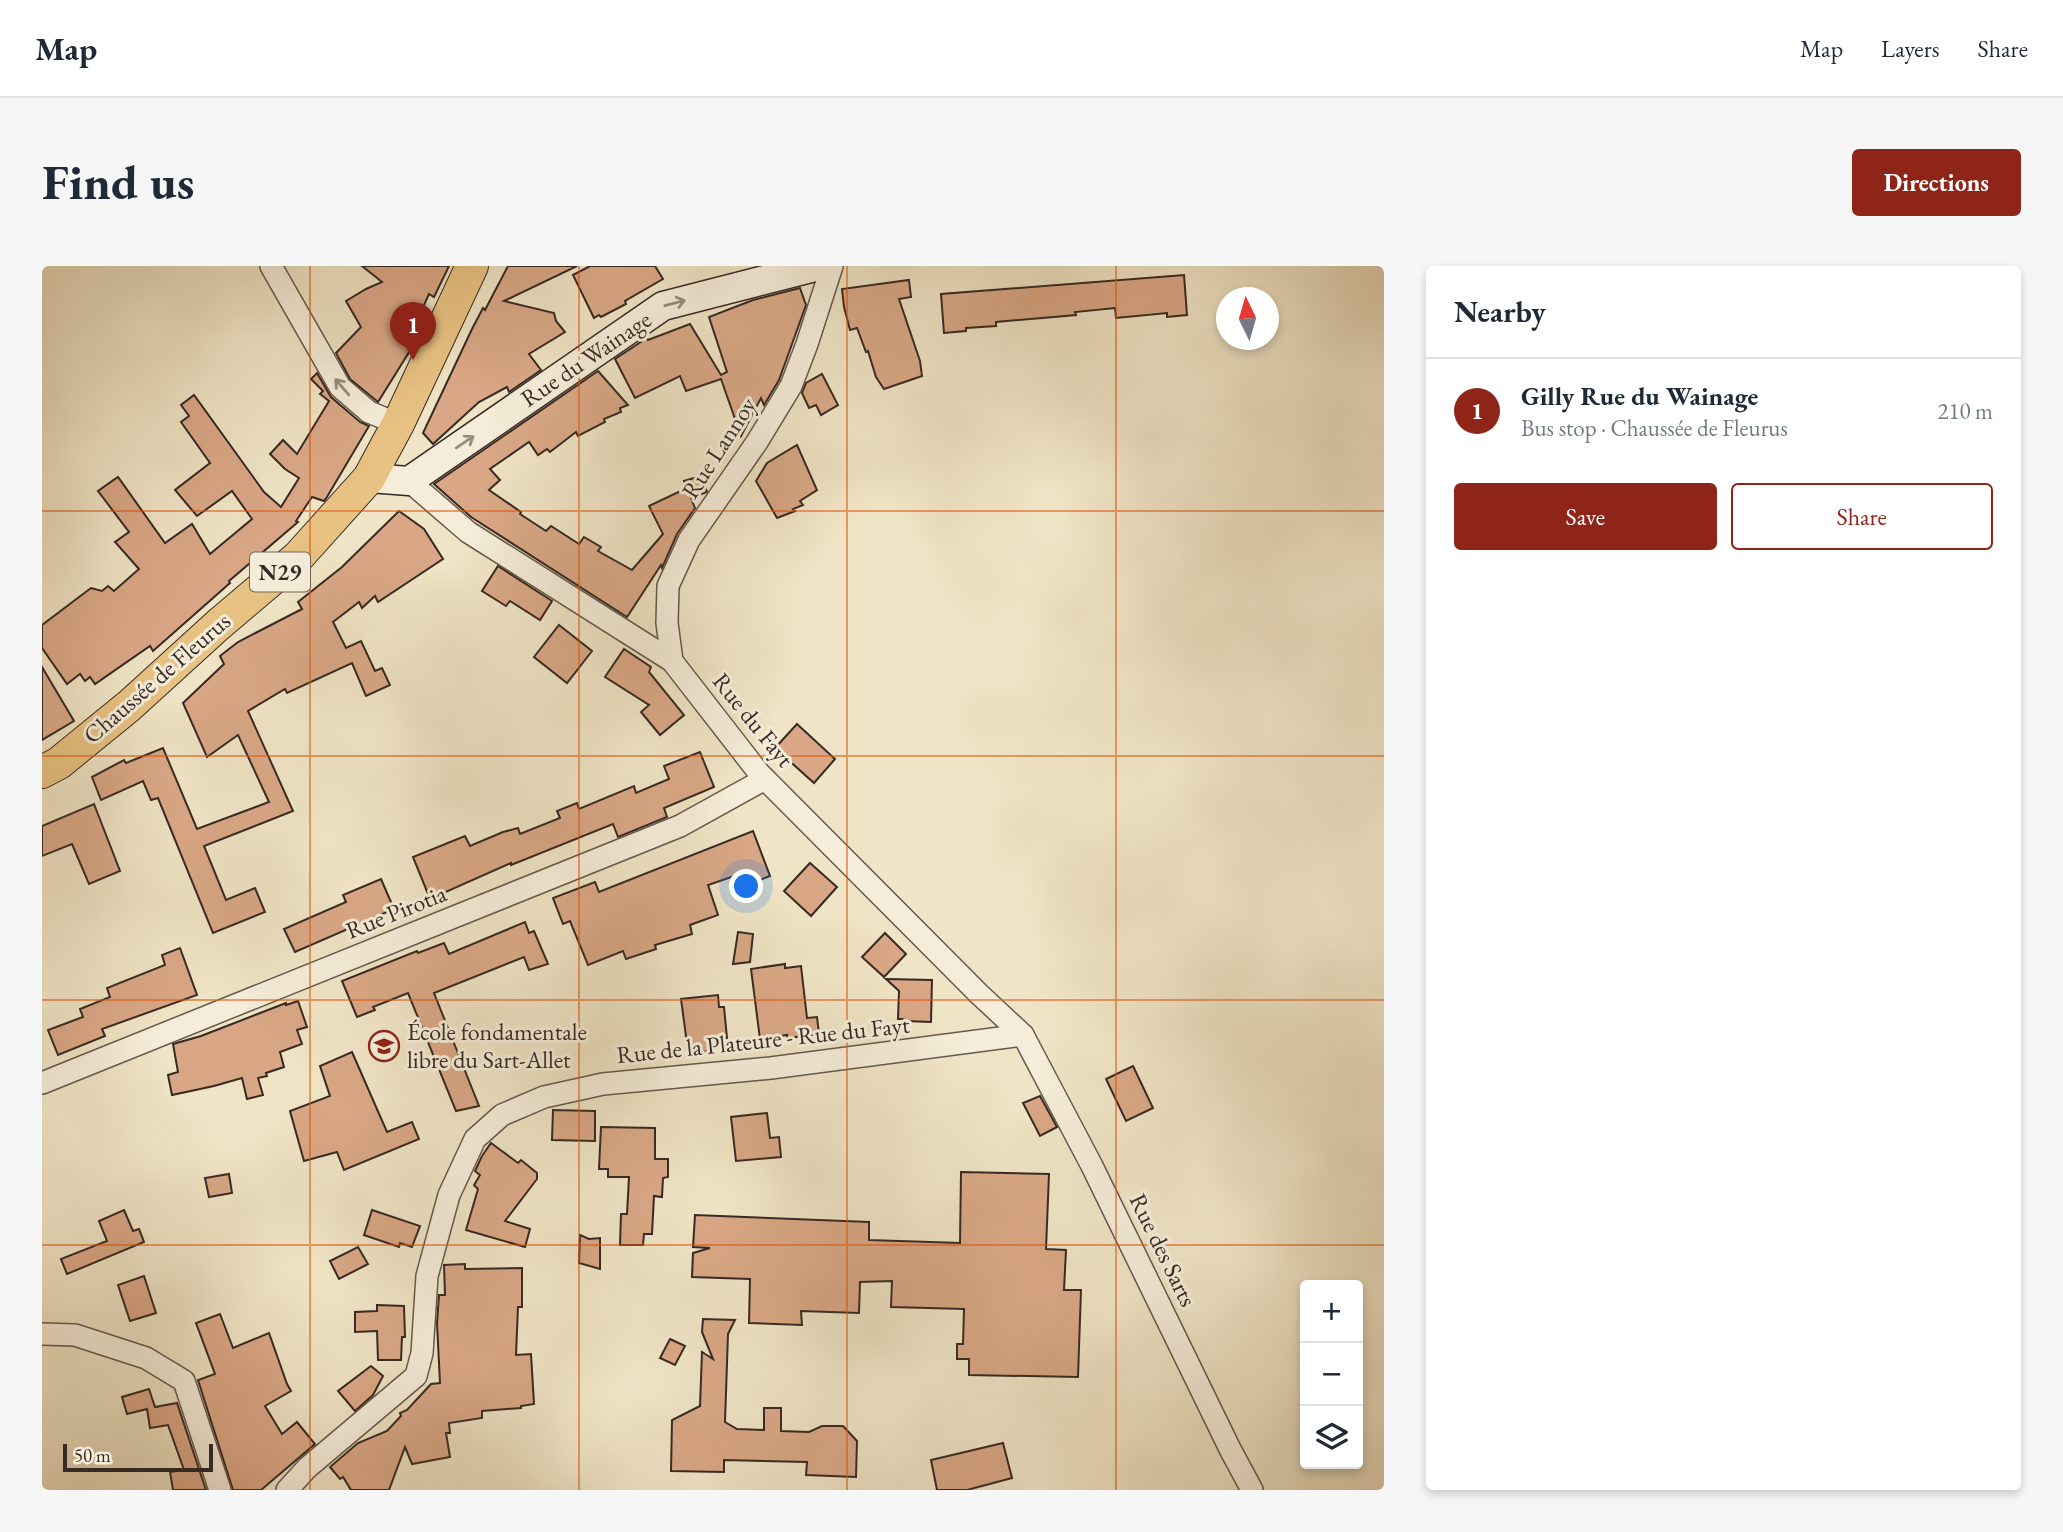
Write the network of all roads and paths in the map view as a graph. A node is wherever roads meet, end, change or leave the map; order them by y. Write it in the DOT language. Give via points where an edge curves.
graph roads {
  1 [pos="271,266"];
  2 [pos="472,266"];
  3 [pos="818,266"];
  4 [pos="832,266"];
  5 [pos="398,424"];
  6 [pos="369,478"];
  7 [pos="409,481"];
  8 [pos="672,661"];
  9 [pos="42,772"];
  10 [pos="765,779"];
  11 [pos="1023,1035"];
  12 [pos="42,1083"];
  13 [pos="42,1334"];
  14 [pos="220,1490"];
  15 [pos="287,1490"];
  16 [pos="1252,1490"];
  5 -- 1 [label="street, one-way" via="369,412 340,387"];
  2 -- 5 [label="main road, Chaussée de Fleurus / N29"];
  7 -- 3 [label="street, Rue du Wainage, one-way" via="663,306"];
  4 -- 8 [label="street, Rue Lannoy" via="791,386 689,540 668,586"];
  5 -- 6 [label="main road, Chaussée de Fleurus / N29"];
  6 -- 7 [label="street"];
  6 -- 9 [label="main road, Chaussée de Fleurus / N29" via="298,557 130,706"];
  7 -- 8 [label="street, Rue du Fayt" via="468,532"];
  8 -- 10 [label="street, Rue du Fayt"];
  10 -- 11 [label="street, Rue du Fayt"];
  10 -- 12 [label="street, Rue Pirotia" via="680,826"];
  11 -- 15 [label="street, Rue de la Plateure - Rue du Fayt" via="771,1068 603,1084 544,1097 502,1115 475,1139 449,1195 426,1276 422,1353 416,1376"];
  11 -- 16 [label="street, Rue des Sarts"];
  13 -- 14 [label="street" via="75,1335 146,1359 184,1381"];
}
